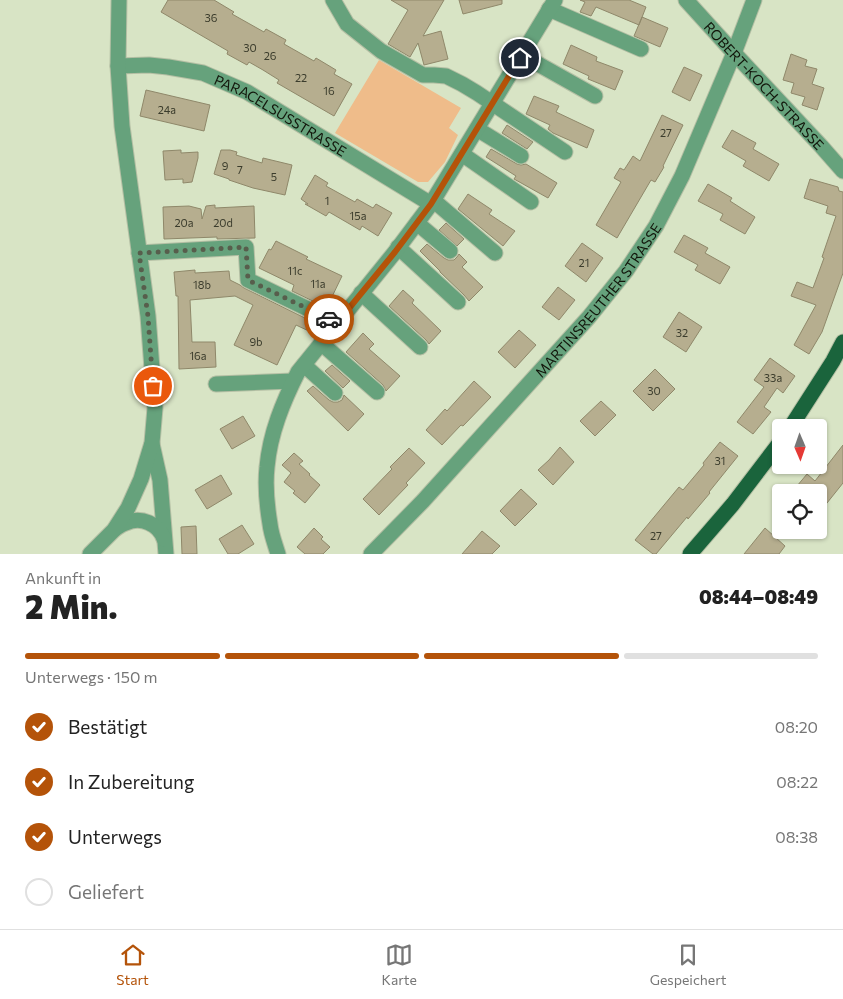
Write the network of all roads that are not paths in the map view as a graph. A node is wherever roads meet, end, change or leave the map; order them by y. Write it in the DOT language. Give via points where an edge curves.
graph roads {
  1 [pos="119,0"];
  2 [pos="333,0"];
  3 [pos="686,0"];
  4 [pos="754,0"];
  5 [pos="552,5"];
  6 [pos="642,49"];
  7 [pos="734,53"];
  8 [pos="522,56"];
  9 [pos="118,66"];
  10 [pos="595,96"];
  11 [pos="493,104"];
  12 [pos="477,129"];
  13 [pos="565,152"];
  14 [pos="462,154"];
  15 [pos="521,156"];
  16 [pos="843,171"];
  17 [pos="432,202"];
  18 [pos="531,202"];
  19 [pos="417,222"];
  20 [pos="398,247"];
  21 [pos="450,251"];
  22 [pos="139,253"];
  23 [pos="495,253"];
  24 [pos="361,293"];
  25 [pos="458,302"];
  26 [pos="337,323"];
  27 [pos="843,342"];
  28 [pos="321,343"];
  29 [pos="420,347"];
  30 [pos="304,365"];
  31 [pos="293,381"];
  32 [pos="216,384"];
  33 [pos="377,392"];
  34 [pos="335,393"];
  35 [pos="796,419"];
  36 [pos="152,443"];
  37 [pos="772,453"];
  38 [pos="114,530"];
  39 [pos="166,551"];
  40 [pos="90,554"];
  41 [pos="278,554"];
  42 [pos="371,554"];
  43 [pos="690,554"];
  1 -- 9 [label="street"];
  2 -- 11 [label="street" via="347,24 381,51 423,75 446,76"];
  3 -- 7 [label="street, ROBERT-KOCH-STRASSE"];
  4 -- 7 [label="street, MARTINSREUTHER STRASSE"];
  5 -- 6 [label="street"];
  5 -- 8 [label="street"];
  7 -- 16 [label="street, ROBERT-KOCH-STRASSE"];
  7 -- 42 [label="street, MARTINSREUTHER STRASSE" via="682,176 656,226 626,271 590,317"];
  8 -- 10 [label="street"];
  8 -- 11 [label="street"];
  9 -- 17 [label="street, PARACELSUSSTRASSE" via="150,65 203,73 246,92"];
  9 -- 22 [label="street" via="122,126"];
  11 -- 12 [label="street"];
  11 -- 13 [label="street"];
  12 -- 14 [label="street"];
  12 -- 15 [label="street"];
  14 -- 17 [label="street"];
  14 -- 18 [label="street"];
  17 -- 19 [label="street"];
  17 -- 23 [label="street, PARACELSUSSTRASSE"];
  19 -- 20 [label="street"];
  19 -- 21 [label="street"];
  20 -- 24 [label="street"];
  20 -- 25 [label="street"];
  22 -- 26 [label="street" via="246,247 248,280"];
  22 -- 36 [label="street" via="155,408"];
  24 -- 26 [label="street"];
  24 -- 29 [label="street"];
  26 -- 28 [label="street"];
  27 -- 35 [label="main road"];
  28 -- 30 [label="street"];
  28 -- 33 [label="street"];
  30 -- 31 [label="street"];
  30 -- 34 [label="street"];
  31 -- 32 [label="street"];
  31 -- 41 [label="street" via="279,414 266,467 270,526"];
  36 -- 38 [label="street" via="135,494"];
  36 -- 39 [label="street" via="160,480"];
  37 -- 43 [label="main road"];
  38 -- 39 [label="street" via="127,522 154,525 163,536"];
  38 -- 40 [label="street"];
}
